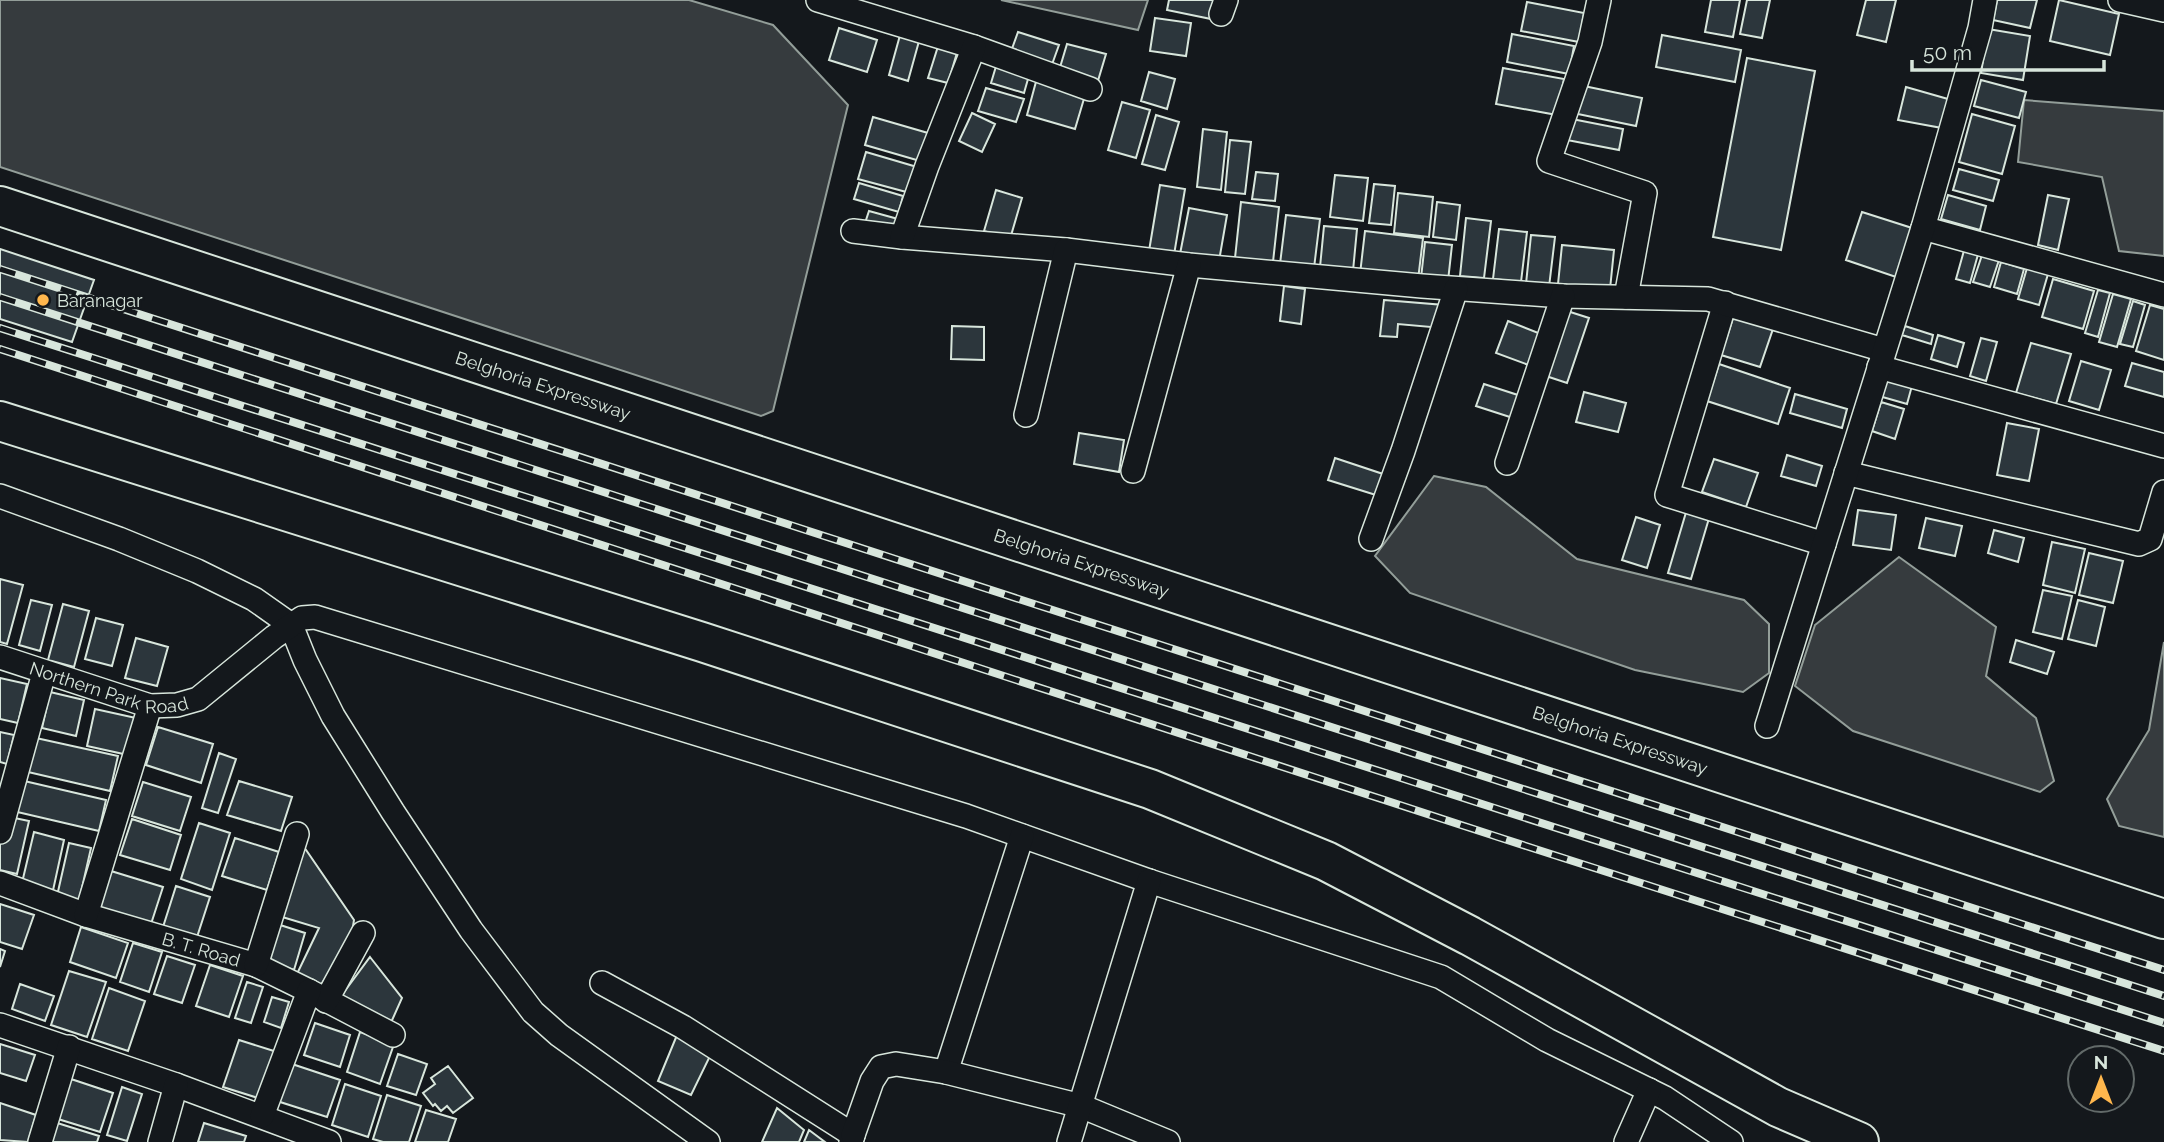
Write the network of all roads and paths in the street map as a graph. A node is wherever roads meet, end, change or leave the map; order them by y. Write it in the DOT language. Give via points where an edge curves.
graph roads {
  1 [pos="818,0"];
  2 [pos="1599,0"];
  3 [pos="2120,0"];
  4 [pos="1979,1"];
  5 [pos="2164,10"];
  6 [pos="974,47"];
  7 [pos="1090,89"];
  8 [pos="0,206"];
  9 [pos="1923,228"];
  10 [pos="853,230"];
  11 [pos="902,237"];
  12 [pos="1066,250"];
  13 [pos="1189,265"];
  14 [pos="1456,289"];
  15 [pos="2164,295"];
  16 [pos="1563,296"];
  17 [pos="1626,297"];
  18 [pos="1726,303"];
  19 [pos="1881,358"];
  20 [pos="1026,415"];
  21 [pos="0,421"];
  22 [pos="2164,446"];
  23 [pos="1507,463"];
  24 [pos="1133,471"];
  25 [pos="1846,473"];
  26 [pos="2164,492"];
  27 [pos="0,496"];
  28 [pos="1371,539"];
  29 [pos="1824,544"];
  30 [pos="282,631"];
  31 [pos="0,657"];
  32 [pos="44,673"];
  33 [pos="150,706"];
  34 [pos="1767,726"];
  35 [pos="0,832"];
  36 [pos="297,834"];
  37 [pos="1022,836"];
  38 [pos="1149,881"];
  39 [pos="0,883"];
  40 [pos="86,915"];
  41 [pos="2164,919"];
  42 [pos="363,933"];
  43 [pos="256,965"];
  44 [pos="602,983"];
  45 [pos="318,996"];
  46 [pos="0,1025"];
  47 [pos="393,1035"];
  48 [pos="69,1047"];
  49 [pos="946,1072"];
  50 [pos="176,1085"];
  51 [pos="1649,1090"];
  52 [pos="1081,1106"];
  53 [pos="262,1116"];
  54 [pos="852,1138"];
  55 [pos="318,1140"];
  56 [pos="40,1142"];
  57 [pos="160,1142"];
  58 [pos="708,1142"];
  59 [pos="1069,1142"];
  60 [pos="1168,1142"];
  61 [pos="1626,1142"];
  62 [pos="1731,1142"];
  63 [pos="1859,1142"];
  1 -- 6 [label="street"];
  2 -- 17 [label="street" via="1590,43 1549,161 1645,193"];
  3 -- 5 [label="street"];
  4 -- 9 [label="street" via="1980,27"];
  6 -- 7 [label="street"];
  6 -- 11 [label="street"];
  8 -- 41 [label="highway, Belghoria Expressway"];
  9 -- 15 [label="street"];
  9 -- 19 [label="street"];
  10 -- 11 [label="street"];
  11 -- 12 [label="street"];
  12 -- 13 [label="street"];
  12 -- 20 [label="street"];
  13 -- 14 [label="street"];
  13 -- 24 [label="street"];
  14 -- 16 [label="street"];
  14 -- 28 [label="street"];
  16 -- 17 [label="street"];
  16 -- 23 [label="street"];
  17 -- 18 [label="street"];
  18 -- 19 [label="street"];
  18 -- 29 [label="street" via="1667,495"];
  19 -- 22 [label="street"];
  19 -- 25 [label="street"];
  21 -- 63 [label="highway" via="1150,789 1326,861 1779,1107"];
  25 -- 26 [label="street" via="2139,544 2150,539"];
  25 -- 29 [label="street"];
  27 -- 30 [label="street" via="197,571 254,600"];
  29 -- 34 [label="street"];
  30 -- 33 [label="street, Northern Park Road" via="198,699"];
  30 -- 37 [label="street" via="302,618 315,617"];
  30 -- 58 [label="street" via="305,660 333,716 471,930 534,1012"];
  31 -- 32 [label="street, Northern Park Road"];
  32 -- 33 [label="street, Northern Park Road"];
  32 -- 35 [label="street"];
  33 -- 40 [label="street"];
  36 -- 43 [label="street"];
  37 -- 38 [label="street"];
  37 -- 49 [label="street"];
  38 -- 51 [label="street" via="1441,977 1546,1041"];
  38 -- 52 [label="street"];
  39 -- 40 [label="street, B. T. Road"];
  40 -- 43 [label="street, B. T. Road"];
  42 -- 45 [label="street"];
  43 -- 45 [label="street, B. T. Road"];
  44 -- 54 [label="street" via="683,1027"];
  45 -- 47 [label="street, B. T. Road"];
  45 -- 53 [label="street"];
  46 -- 48 [label="street"];
  48 -- 50 [label="street"];
  48 -- 56 [label="street"];
  49 -- 52 [label="street"];
  49 -- 54 [label="street" via="896,1064 881,1067"];
  50 -- 53 [label="street"];
  50 -- 57 [label="street"];
  51 -- 61 [label="street"];
  51 -- 62 [label="street"];
  52 -- 59 [label="street"];
  52 -- 60 [label="street"];
  53 -- 55 [label="street"];
}
